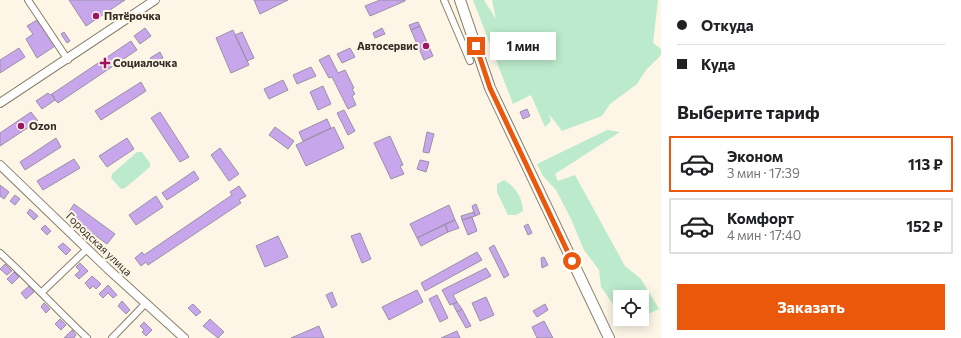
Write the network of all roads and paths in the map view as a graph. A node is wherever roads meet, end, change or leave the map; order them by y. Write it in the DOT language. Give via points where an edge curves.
graph roads {
  1 [pos="28,0"];
  2 [pos="155,0"];
  3 [pos="444,0"];
  4 [pos="460,0"];
  5 [pos="68,60"];
  6 [pos="470,62"];
  7 [pos="0,103"];
  8 [pos="0,165"];
  9 [pos="87,248"];
  10 [pos="0,253"];
  11 [pos="42,292"];
  12 [pos="146,303"];
  13 [pos="87,338"];
  14 [pos="112,338"];
  15 [pos="184,338"];
  16 [pos="608,338"];
  1 -- 5 [label="street"];
  2 -- 5 [label="street"];
  3 -- 6 [label="street"];
  4 -- 16 [label="main road" via="490,88"];
  5 -- 7 [label="street"];
  8 -- 9 [label="street, Городская улица"];
  9 -- 11 [label="street"];
  9 -- 12 [label="street, Городская улица"];
  10 -- 11 [label="street"];
  11 -- 13 [label="street" via="46,300"];
  12 -- 14 [label="street"];
  12 -- 15 [label="street, Городская улица"];
}
